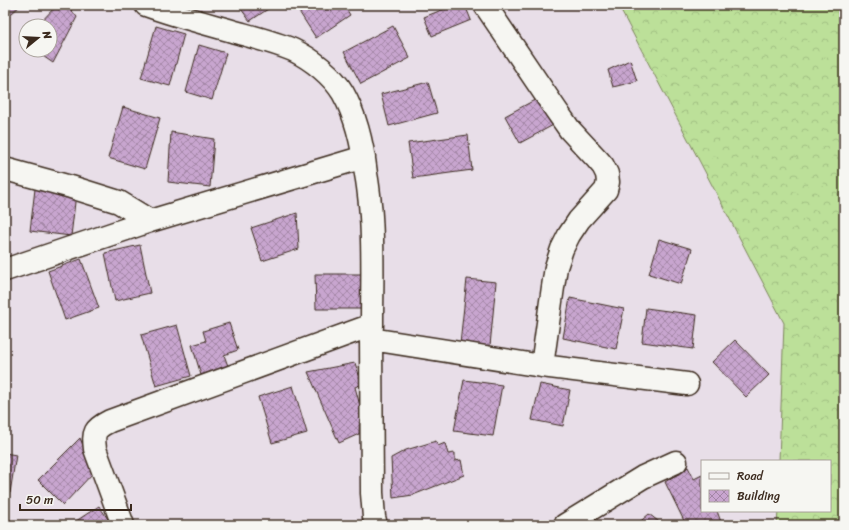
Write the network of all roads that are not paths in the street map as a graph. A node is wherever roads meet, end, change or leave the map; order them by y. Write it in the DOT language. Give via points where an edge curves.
graph roads {
  1 [pos="484,5"];
  2 [pos="151,6"];
  3 [pos="364,157"];
  4 [pos="5,169"];
  5 [pos="150,221"];
  6 [pos="5,270"];
  7 [pos="372,332"];
  8 [pos="542,366"];
  9 [pos="687,384"];
  10 [pos="676,462"];
  11 [pos="123,525"];
  12 [pos="376,525"];
  13 [pos="564,525"];
  1 -- 8 [label="street" via="570,130 603,166 607,174 606,190 579,220 562,249 556,267"];
  2 -- 3 [label="street" via="272,42 313,62 329,75 343,92 358,130"];
  3 -- 5 [label="street"];
  3 -- 7 [label="street" via="372,239"];
  4 -- 5 [label="street" via="119,202"];
  5 -- 6 [label="street"];
  7 -- 8 [label="street"];
  7 -- 11 [label="street" via="102,425 95,431 95,449"];
  7 -- 12 [label="street" via="372,493"];
  8 -- 9 [label="street"];
  10 -- 13 [label="street" via="643,477"];
}
